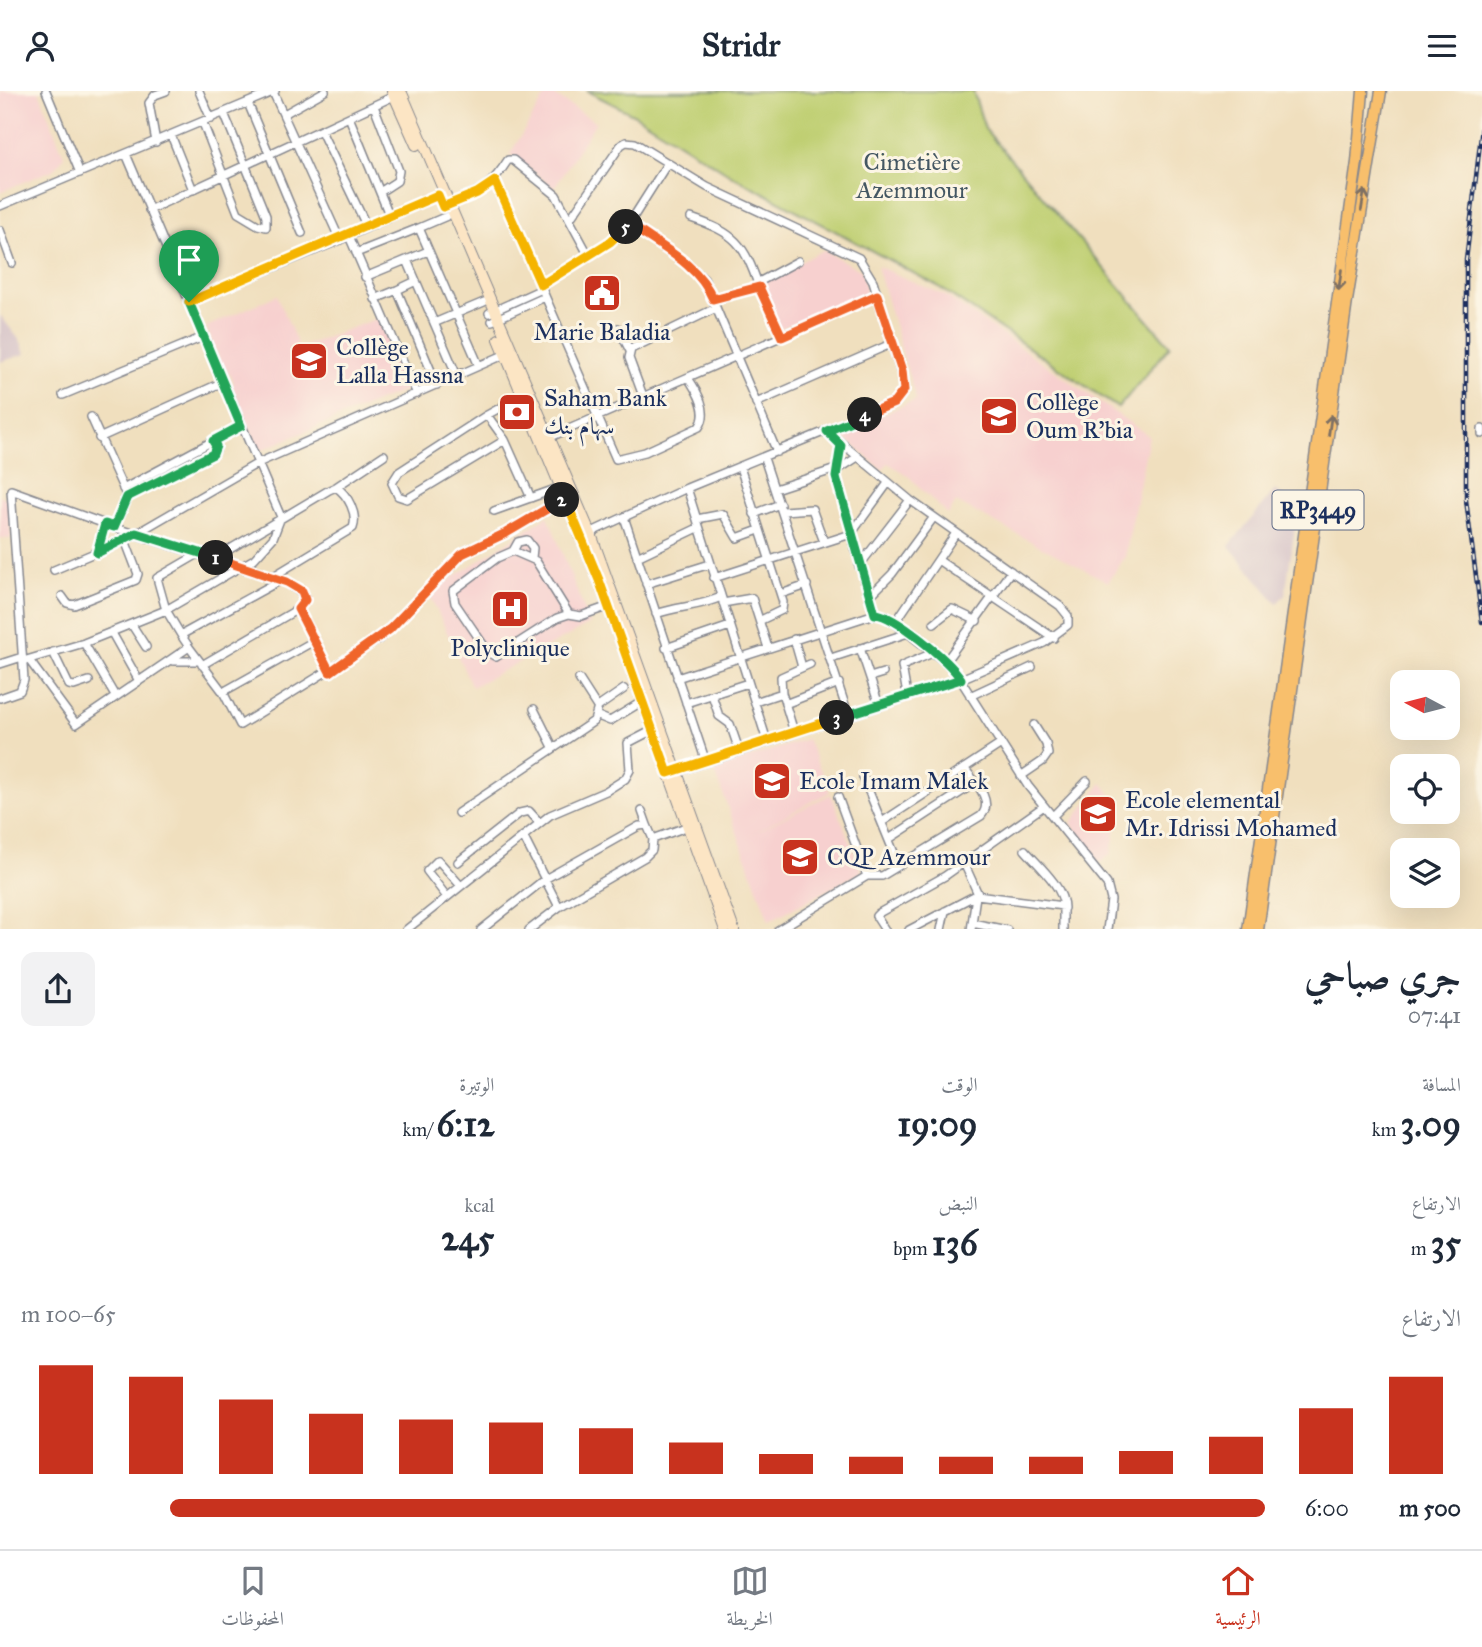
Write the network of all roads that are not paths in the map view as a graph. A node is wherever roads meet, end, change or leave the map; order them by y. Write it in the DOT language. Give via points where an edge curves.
graph roads {
  1 [pos="46,91"];
  2 [pos="166,91"];
  3 [pos="199,91"];
  4 [pos="274,91"];
  5 [pos="325,91"];
  6 [pos="1363,91"];
  7 [pos="1381,91"];
  8 [pos="396,93"];
  9 [pos="248,103"];
  10 [pos="374,106"];
  11 [pos="224,113"];
  12 [pos="284,114"];
  13 [pos="349,117"];
  14 [pos="211,119"];
  15 [pos="203,123"];
  16 [pos="321,131"];
  17 [pos="171,135"];
  18 [pos="156,142"];
  19 [pos="296,143"];
  20 [pos="126,154"];
  21 [pos="270,155"];
  22 [pos="667,164"];
  23 [pos="245,167"];
  24 [pos="80,173"];
  25 [pos="224,176"];
  26 [pos="495,181"];
  27 [pos="193,190"];
  28 [pos="380,192"];
  29 [pos="440,194"];
  30 [pos="0,205"];
  31 [pos="446,209"];
  32 [pos="149,210"];
  33 [pos="390,217"];
  34 [pos="691,218"];
  35 [pos="569,219"];
  36 [pos="629,224"];
  37 [pos="367,227"];
  38 [pos="419,228"];
  39 [pos="0,230"];
  40 [pos="302,233"];
  41 [pos="349,236"];
  42 [pos="340,240"];
  43 [pos="428,251"];
  44 [pos="356,253"];
  45 [pos="589,256"];
  46 [pos="407,260"];
  47 [pos="798,261"];
  48 [pos="12,263"];
  49 [pos="365,277"];
  50 [pos="416,281"];
  51 [pos="758,285"];
  52 [pos="397,290"];
  53 [pos="543,291"];
  54 [pos="877,295"];
  55 [pos="375,299"];
  56 [pos="713,299"];
  57 [pos="189,302"];
  58 [pos="484,302"];
  59 [pos="716,308"];
  60 [pos="456,314"];
  61 [pos="493,316"];
  62 [pos="434,323"];
  63 [pos="618,328"];
  64 [pos="203,337"];
  65 [pos="782,337"];
  66 [pos="893,343"];
  67 [pos="630,351"];
  68 [pos="506,354"];
  69 [pos="737,357"];
  70 [pos="479,366"];
  71 [pos="457,376"];
  72 [pos="688,378"];
  73 [pos="223,382"];
  74 [pos="437,385"];
  75 [pos="417,394"];
  76 [pos="63,395"];
  77 [pos="523,395"];
  78 [pos="643,396"];
  79 [pos="756,403"];
  80 [pos="487,415"];
  81 [pos="597,417"];
  82 [pos="91,418"];
  83 [pos="241,426"];
  84 [pos="827,431"];
  85 [pos="99,438"];
  86 [pos="546,439"];
  87 [pos="505,440"];
  88 [pos="213,441"];
  89 [pos="841,445"];
  90 [pos="777,452"];
  91 [pos="384,455"];
  92 [pos="764,458"];
  93 [pos="856,458"];
  94 [pos="258,463"];
  95 [pos="167,466"];
  96 [pos="740,467"];
  97 [pos="836,468"];
  98 [pos="171,475"];
  99 [pos="888,483"];
  100 [pos="336,487"];
  101 [pos="687,488"];
  102 [pos="775,489"];
  103 [pos="563,492"];
  104 [pos="125,493"];
  105 [pos="531,498"];
  106 [pos="910,500"];
  107 [pos="782,507"];
  108 [pos="494,511"];
  109 [pos="754,514"];
  110 [pos="281,517"];
  111 [pos="624,517"];
  112 [pos="934,517"];
  113 [pos="696,519"];
  114 [pos="105,524"];
  115 [pos="114,527"];
  116 [pos="698,528"];
  117 [pos="759,530"];
  118 [pos="136,533"];
  119 [pos="852,533"];
  120 [pos="956,533"];
  121 [pos="588,534"];
  122 [pos="125,540"];
  123 [pos="824,542"];
  124 [pos="796,550"];
  125 [pos="513,551"];
  126 [pos="97,553"];
  127 [pos="200,553"];
  128 [pos="637,557"];
  129 [pos="215,558"];
  130 [pos="532,558"];
  131 [pos="768,559"];
  132 [pos="938,560"];
  133 [pos="710,564"];
  134 [pos="240,566"];
  135 [pos="859,566"];
  136 [pos="54,570"];
  137 [pos="1011,571"];
  138 [pos="272,577"];
  139 [pos="715,578"];
  140 [pos="281,580"];
  141 [pos="646,584"];
  142 [pos="807,585"];
  143 [pos="781,594"];
  144 [pos="62,596"];
  145 [pos="995,596"];
  146 [pos="869,597"];
  147 [pos="722,600"];
  148 [pos="612,608"];
  149 [pos="298,609"];
  150 [pos="166,610"];
  151 [pos="569,614"];
  152 [pos="656,614"];
  153 [pos="875,614"];
  154 [pos="761,620"];
  155 [pos="977,621"];
  156 [pos="895,623"];
  157 [pos="934,623"];
  158 [pos="132,625"];
  159 [pos="730,626"];
  160 [pos="822,630"];
  161 [pos="112,633"];
  162 [pos="908,633"];
  163 [pos="181,635"];
  164 [pos="1054,638"];
  165 [pos="794,639"];
  166 [pos="314,641"];
  167 [pos="84,643"];
  168 [pos="146,646"];
  169 [pos="189,647"];
  170 [pos="666,647"];
  171 [pos="768,648"];
  172 [pos="860,648"];
  173 [pos="53,652"];
  174 [pos="935,652"];
  175 [pos="740,658"];
  176 [pos="831,658"];
  177 [pos="25,659"];
  178 [pos="173,661"];
  179 [pos="946,661"];
  180 [pos="201,663"];
  181 [pos="0,664"];
  182 [pos="810,664"];
  183 [pos="802,667"];
  184 [pos="1032,667"];
  185 [pos="330,672"];
  186 [pos="883,673"];
  187 [pos="870,677"];
  188 [pos="677,678"];
  189 [pos="579,679"];
  190 [pos="961,679"];
  191 [pos="89,681"];
  192 [pos="139,681"];
  193 [pos="839,683"];
  194 [pos="748,684"];
  195 [pos="624,689"];
  196 [pos="223,692"];
  197 [pos="782,693"];
  198 [pos="712,695"];
  199 [pos="907,695"];
  200 [pos="115,696"];
  201 [pos="970,696"];
  202 [pos="0,698"];
  203 [pos="643,701"];
  204 [pos="755,702"];
  205 [pos="686,703"];
  206 [pos="786,704"];
  207 [pos="878,705"];
  208 [pos="597,708"];
  209 [pos="534,709"];
  210 [pos="848,714"];
  211 [pos="598,716"];
  212 [pos="1034,725"];
  213 [pos="653,730"];
  214 [pos="794,732"];
  215 [pos="767,741"];
  216 [pos="1001,744"];
  217 [pos="554,747"];
  218 [pos="739,750"];
  219 [pos="706,762"];
  220 [pos="964,768"];
  221 [pos="672,773"];
  222 [pos="1021,776"];
  223 [pos="863,777"];
  224 [pos="1087,781"];
  225 [pos="975,783"];
  226 [pos="838,797"];
  227 [pos="1044,806"];
  228 [pos="642,811"];
  229 [pos="458,813"];
  230 [pos="1053,816"];
  231 [pos="882,822"];
  232 [pos="540,823"];
  233 [pos="647,825"];
  234 [pos="686,827"];
  235 [pos="523,836"];
  236 [pos="653,839"];
  237 [pos="889,839"];
  238 [pos="1025,850"];
  239 [pos="458,862"];
  240 [pos="964,863"];
  241 [pos="899,865"];
  242 [pos="867,876"];
  243 [pos="545,879"];
  244 [pos="461,886"];
  245 [pos="976,895"];
  246 [pos="447,897"];
  247 [pos="559,907"];
  248 [pos="1065,908"];
  249 [pos="945,911"];
  250 [pos="972,926"];
  251 [pos="406,929"];
  252 [pos="481,929"];
  253 [pos="529,929"];
  254 [pos="725,929"];
  255 [pos="734,929"];
  256 [pos="778,929"];
  257 [pos="885,929"];
  258 [pos="909,929"];
  259 [pos="942,929"];
  260 [pos="1007,929"];
  261 [pos="1063,929"];
  262 [pos="1107,929"];
  263 [pos="1248,929"];
  264 [pos="1258,929"];
  1 -- 24 [label="street"];
  2 -- 18 [label="street" via="149,103"];
  3 -- 14 [label="street"];
  4 -- 9 [label="street"];
  4 -- 12 [label="street"];
  5 -- 12 [label="street"];
  6 -- 263 [label="highway, RP3449, one-way" via="1357,163"];
  264 -- 7 [label="highway, RP3449, one-way"];
  8 -- 10 [label="street"];
  8 -- 29 [label="main road"];
  9 -- 11 [label="street"];
  9 -- 21 [label="street"];
  10 -- 13 [label="street"];
  10 -- 28 [label="street" via="399,171 397,181"];
  11 -- 14 [label="street"];
  11 -- 23 [label="street"];
  12 -- 19 [label="street"];
  13 -- 16 [label="street"];
  13 -- 28 [label="street"];
  14 -- 15 [label="street"];
  15 -- 17 [label="street"];
  15 -- 25 [label="street"];
  16 -- 19 [label="street"];
  16 -- 37 [label="street"];
  17 -- 18 [label="street"];
  17 -- 27 [label="street"];
  18 -- 20 [label="street"];
  19 -- 21 [label="street"];
  19 -- 42 [label="street"];
  20 -- 24 [label="street"];
  20 -- 32 [label="street"];
  21 -- 23 [label="street"];
  21 -- 40 [label="street"];
  22 -- 35 [label="street" via="635,143 624,143"];
  22 -- 36 [label="street"];
  22 -- 54 [label="street" via="734,201 854,253 868,269"];
  23 -- 25 [label="street"];
  23 -- 25 [label="street" via="266,216 266,227 238,213"];
  24 -- 30 [label="street"];
  25 -- 27 [label="street"];
  26 -- 31 [label="street"];
  26 -- 35 [label="street" via="508,160 515,160 550,187"];
  26 -- 53 [label="street"];
  27 -- 32 [label="street"];
  28 -- 33 [label="street"];
  29 -- 31 [label="main road"];
  29 -- 33 [label="street"];
  31 -- 38 [label="street"];
  31 -- 58 [label="main road"];
  31 -- 61 [label="main road"];
  32 -- 57 [label="street"];
  33 -- 37 [label="street"];
  34 -- 51 [label="street" via="737,240"];
  35 -- 45 [label="street"];
  36 -- 45 [label="street"];
  36 -- 56 [label="street" via="700,274"];
  37 -- 41 [label="street"];
  38 -- 43 [label="street"];
  38 -- 44 [label="street"];
  39 -- 48 [label="street"];
  41 -- 42 [label="street"];
  41 -- 44 [label="street"];
  42 -- 57 [label="street"];
  43 -- 46 [label="street"];
  43 -- 60 [label="street"];
  44 -- 49 [label="street"];
  45 -- 53 [label="street"];
  46 -- 49 [label="street"];
  46 -- 50 [label="street"];
  47 -- 51 [label="street"];
  49 -- 55 [label="street"];
  50 -- 52 [label="street"];
  50 -- 62 [label="street"];
  51 -- 56 [label="street"];
  51 -- 65 [label="street"];
  52 -- 55 [label="street"];
  52 -- 74 [label="street"];
  53 -- 61 [label="street"];
  53 -- 81 [label="street"];
  54 -- 65 [label="street"];
  54 -- 66 [label="street"];
  55 -- 75 [label="street"];
  56 -- 59 [label="street"];
  57 -- 64 [label="street"];
  58 -- 60 [label="street"];
  58 -- 61 [label="main road"];
  59 -- 67 [label="street" via="638,343"];
  59 -- 69 [label="street"];
  60 -- 62 [label="street"];
  60 -- 70 [label="street"];
  61 -- 68 [label="main road"];
  61 -- 86 [label="main road"];
  62 -- 71 [label="street"];
  63 -- 67 [label="street"];
  64 -- 73 [label="street"];
  64 -- 76 [label="street"];
  65 -- 69 [label="street"];
  66 -- 79 [label="street"];
  66 -- 84 [label="street" via="904,381 901,398"];
  67 -- 78 [label="street"];
  68 -- 70 [label="street"];
  68 -- 77 [label="main road"];
  69 -- 72 [label="street"];
  69 -- 79 [label="street"];
  70 -- 71 [label="street"];
  71 -- 74 [label="street"];
  72 -- 78 [label="street"];
  72 -- 81 [label="street" via="703,409 703,422 696,430 655,448 617,460"];
  73 -- 83 [label="street"];
  73 -- 85 [label="street"];
  74 -- 75 [label="street"];
  75 -- 94 [label="street"];
  77 -- 80 [label="street"];
  77 -- 86 [label="main road"];
  78 -- 81 [label="street"];
  79 -- 90 [label="street"];
  80 -- 87 [label="street"];
  80 -- 87 [label="street" via="399,472 392,485 398,496 407,499"];
  81 -- 86 [label="street"];
  82 -- 85 [label="street"];
  83 -- 88 [label="street"];
  83 -- 94 [label="street"];
  84 -- 89 [label="street"];
  84 -- 90 [label="street"];
  85 -- 104 [label="street"];
  86 -- 103 [label="main road"];
  86 -- 121 [label="main road"];
  87 -- 105 [label="street"];
  88 -- 95 [label="street"];
  88 -- 98 [label="street" via="213,454"];
  89 -- 93 [label="street"];
  89 -- 97 [label="street"];
  90 -- 92 [label="street"];
  91 -- 100 [label="street"];
  92 -- 96 [label="street"];
  92 -- 102 [label="street"];
  93 -- 97 [label="street"];
  93 -- 99 [label="street"];
  94 -- 110 [label="street"];
  94 -- 118 [label="street"];
  95 -- 98 [label="street"];
  95 -- 104 [label="street"];
  96 -- 101 [label="street"];
  96 -- 109 [label="street"];
  97 -- 102 [label="street"];
  97 -- 119 [label="street"];
  98 -- 104 [label="street"];
  99 -- 106 [label="street"];
  99 -- 119 [label="street"];
  100 -- 110 [label="street"];
  100 -- 138 [label="street" via="352,507 353,528"];
  101 -- 111 [label="street"];
  101 -- 113 [label="street"];
  102 -- 107 [label="street"];
  103 -- 105 [label="street"];
  103 -- 121 [label="main road"];
  103 -- 185 [label="street" via="506,533 462,554 390,629"];
  104 -- 115 [label="street"];
  105 -- 108 [label="street"];
  106 -- 112 [label="street"];
  106 -- 135 [label="street"];
  107 -- 109 [label="street"];
  107 -- 123 [label="street" via="812,509"];
  107 -- 124 [label="street"];
  109 -- 117 [label="street"];
  110 -- 129 [label="street"];
  110 -- 134 [label="street" via="261,553"];
  111 -- 121 [label="street"];
  111 -- 128 [label="street"];
  112 -- 120 [label="street"];
  112 -- 146 [label="street"];
  113 -- 116 [label="street"];
  113 -- 117 [label="street" via="723,514 737,538"];
  114 -- 115 [label="street"];
  114 -- 126 [label="street"];
  114 -- 177 [label="street" via="11,490"];
  115 -- 118 [label="street"];
  116 -- 128 [label="street"];
  116 -- 133 [label="street"];
  117 -- 131 [label="street"];
  118 -- 122 [label="street"];
  118 -- 127 [label="street"];
  119 -- 123 [label="street"];
  119 -- 135 [label="street"];
  120 -- 132 [label="street"];
  120 -- 137 [label="street"];
  121 -- 148 [label="main road"];
  122 -- 126 [label="street"];
  122 -- 144 [label="street" via="138,574 136,580 74,605"];
  123 -- 124 [label="street"];
  124 -- 131 [label="street"];
  124 -- 142 [label="street"];
  125 -- 130 [label="street"];
  125 -- 130 [label="street" via="518,542 527,540 533,548"];
  125 -- 151 [label="street" via="496,558 453,591 454,603 492,656 501,656"];
  126 -- 136 [label="street"];
  127 -- 129 [label="street"];
  127 -- 150 [label="street" via="156,578"];
  128 -- 141 [label="street"];
  129 -- 134 [label="street"];
  130 -- 151 [label="street"];
  131 -- 139 [label="street"];
  131 -- 143 [label="street"];
  132 -- 145 [label="street"];
  132 -- 156 [label="street"];
  133 -- 139 [label="street"];
  133 -- 141 [label="street"];
  134 -- 138 [label="street"];
  134 -- 150 [label="street"];
  135 -- 146 [label="street"];
  137 -- 145 [label="street"];
  137 -- 164 [label="street" via="1065,612 1068,625"];
  138 -- 140 [label="street"];
  139 -- 147 [label="street"];
  140 -- 149 [label="street" via="302,591 305,600"];
  140 -- 163 [label="street"];
  141 -- 152 [label="street"];
  142 -- 143 [label="street"];
  142 -- 160 [label="street"];
  143 -- 154 [label="street" via="782,610"];
  145 -- 155 [label="street"];
  145 -- 164 [label="street"];
  146 -- 153 [label="street"];
  147 -- 152 [label="street"];
  147 -- 154 [label="street" via="751,597"];
  147 -- 159 [label="street"];
  148 -- 151 [label="street" via="581,616"];
  148 -- 203 [label="main road"];
  148 -- 221 [label="main road"];
  149 -- 166 [label="street"];
  149 -- 180 [label="street"];
  150 -- 158 [label="street"];
  150 -- 163 [label="street"];
  152 -- 170 [label="street"];
  153 -- 156 [label="street"];
  153 -- 160 [label="street"];
  154 -- 171 [label="street"];
  155 -- 157 [label="street" via="952,609"];
  155 -- 179 [label="street"];
  156 -- 162 [label="street"];
  158 -- 161 [label="street"];
  158 -- 168 [label="street"];
  159 -- 170 [label="street"];
  159 -- 175 [label="street"];
  160 -- 165 [label="street"];
  160 -- 176 [label="street"];
  161 -- 167 [label="street"];
  161 -- 192 [label="street"];
  162 -- 172 [label="street"];
  162 -- 174 [label="street"];
  163 -- 169 [label="street"];
  164 -- 190 [label="street"];
  165 -- 171 [label="street"];
  165 -- 183 [label="street"];
  166 -- 185 [label="street"];
  166 -- 196 [label="street"];
  167 -- 173 [label="street"];
  167 -- 200 [label="street"];
  169 -- 178 [label="street"];
  169 -- 180 [label="street"];
  170 -- 188 [label="street"];
  171 -- 175 [label="street"];
  172 -- 176 [label="street"];
  172 -- 187 [label="street"];
  173 -- 177 [label="street"];
  173 -- 191 [label="street" via="69,685"];
  174 -- 179 [label="street"];
  174 -- 199 [label="street" via="902,666"];
  175 -- 188 [label="street"];
  175 -- 194 [label="street"];
  176 -- 193 [label="street"];
  177 -- 181 [label="street"];
  177 -- 200 [label="street" via="76,723"];
  177 -- 202 [label="street" via="23,688"];
  178 -- 180 [label="street"];
  178 -- 192 [label="street"];
  179 -- 190 [label="street"];
  180 -- 196 [label="street"];
  182 -- 183 [label="street"];
  183 -- 197 [label="street" via="781,677"];
  184 -- 201 [label="street"];
  185 -- 196 [label="street" via="240,725"];
  186 -- 187 [label="street"];
  187 -- 207 [label="street"];
  188 -- 205 [label="street"];
  189 -- 208 [label="street"];
  190 -- 199 [label="street"];
  190 -- 201 [label="street"];
  192 -- 200 [label="street"];
  193 -- 206 [label="street"];
  193 -- 210 [label="street"];
  194 -- 198 [label="street"];
  194 -- 204 [label="street"];
  195 -- 208 [label="street"];
  197 -- 204 [label="street"];
  197 -- 206 [label="street"];
  198 -- 205 [label="street"];
  198 -- 218 [label="street"];
  199 -- 207 [label="street"];
  201 -- 216 [label="street"];
  203 -- 211 [label="street" via="610,721"];
  203 -- 213 [label="main road"];
  204 -- 215 [label="street"];
  205 -- 219 [label="street"];
  206 -- 214 [label="street"];
  207 -- 210 [label="street"];
  208 -- 211 [label="street"];
  209 -- 217 [label="street"];
  210 -- 214 [label="street"];
  211 -- 217 [label="street"];
  212 -- 222 [label="street" via="1048,756"];
  213 -- 221 [label="main road"];
  213 -- 232 [label="street" via="627,745 630,770 625,779"];
  214 -- 215 [label="street"];
  215 -- 218 [label="street"];
  216 -- 220 [label="street"];
  216 -- 222 [label="street"];
  217 -- 229 [label="street"];
  218 -- 219 [label="street"];
  219 -- 221 [label="street"];
  220 -- 225 [label="street"];
  220 -- 231 [label="street"];
  221 -- 234 [label="main road"];
  221 -- 255 [label="main road"];
  222 -- 227 [label="street"];
  223 -- 231 [label="street"];
  224 -- 230 [label="street"];
  225 -- 237 [label="street"];
  225 -- 241 [label="street" via="986,801 984,813"];
  226 -- 242 [label="street"];
  227 -- 230 [label="street"];
  227 -- 240 [label="street"];
  228 -- 233 [label="street"];
  230 -- 262 [label="street" via="1110,889"];
  231 -- 237 [label="street"];
  232 -- 235 [label="street"];
  232 -- 239 [label="street" via="529,811 520,813"];
  233 -- 236 [label="street"];
  233 -- 243 [label="street"];
  234 -- 236 [label="street"];
  234 -- 254 [label="main road"];
  235 -- 243 [label="street"];
  235 -- 244 [label="street"];
  236 -- 247 [label="street" via="649,854"];
  237 -- 241 [label="street"];
  238 -- 248 [label="street" via="1056,887"];
  240 -- 245 [label="street"];
  240 -- 257 [label="street" via="878,913"];
  241 -- 242 [label="street" via="879,877"];
  242 -- 256 [label="street"];
  243 -- 247 [label="street"];
  243 -- 252 [label="street"];
  244 -- 246 [label="street"];
  244 -- 246 [label="street" via="438,860 427,871"];
  245 -- 248 [label="street"];
  245 -- 249 [label="street"];
  245 -- 250 [label="street"];
  246 -- 251 [label="street"];
  247 -- 253 [label="street"];
  248 -- 261 [label="street"];
  249 -- 258 [label="street"];
  249 -- 259 [label="street"];
  250 -- 260 [label="street"];
}
